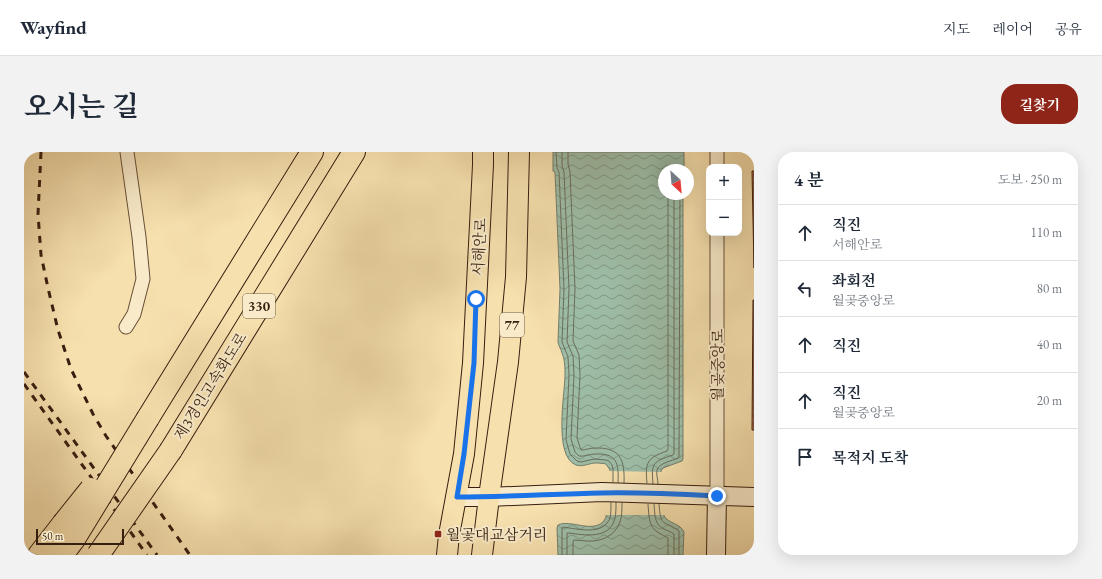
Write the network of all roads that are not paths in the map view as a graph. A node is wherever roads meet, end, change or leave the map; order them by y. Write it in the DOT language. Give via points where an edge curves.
graph roads {
  1 [pos="127,152"];
  2 [pos="312,152"];
  3 [pos="483,152"];
  4 [pos="519,152"];
  5 [pos="717,152"];
  6 [pos="351,157"];
  7 [pos="717,164"];
  8 [pos="717,236"];
  9 [pos="126,327"];
  10 [pos="717,496"];
  11 [pos="457,497"];
  12 [pos="489,497"];
  13 [pos="754,497"];
  14 [pos="66,540"];
  15 [pos="39,555"];
  16 [pos="98,555"];
  17 [pos="447,555"];
  18 [pos="482,555"];
  19 [pos="716,555"];
  1 -- 9 [label="street" via="143,279 134,314"];
  2 -- 14 [label="highway, 330, bridge" via="148,418"];
  3 -- 11 [label="main road, 서해안로" via="474,363"];
  4 -- 12 [label="main road, 77" via="516,277 508,362"];
  5 -- 7 [label="street"];
  6 -- 16 [label="highway, 제3경인고속화도로 / 330, bridge" via="171,450"];
  8 -- 10 [label="street, 월곶중앙로"];
  10 -- 12 [label="street" via="602,492"];
  10 -- 13 [label="street"];
  10 -- 19 [label="street"];
  11 -- 12 [label="street"];
  11 -- 17 [label="main road, 서해안로"];
  12 -- 18 [label="main road, 77"];
  14 -- 15 [label="highway"];
}
